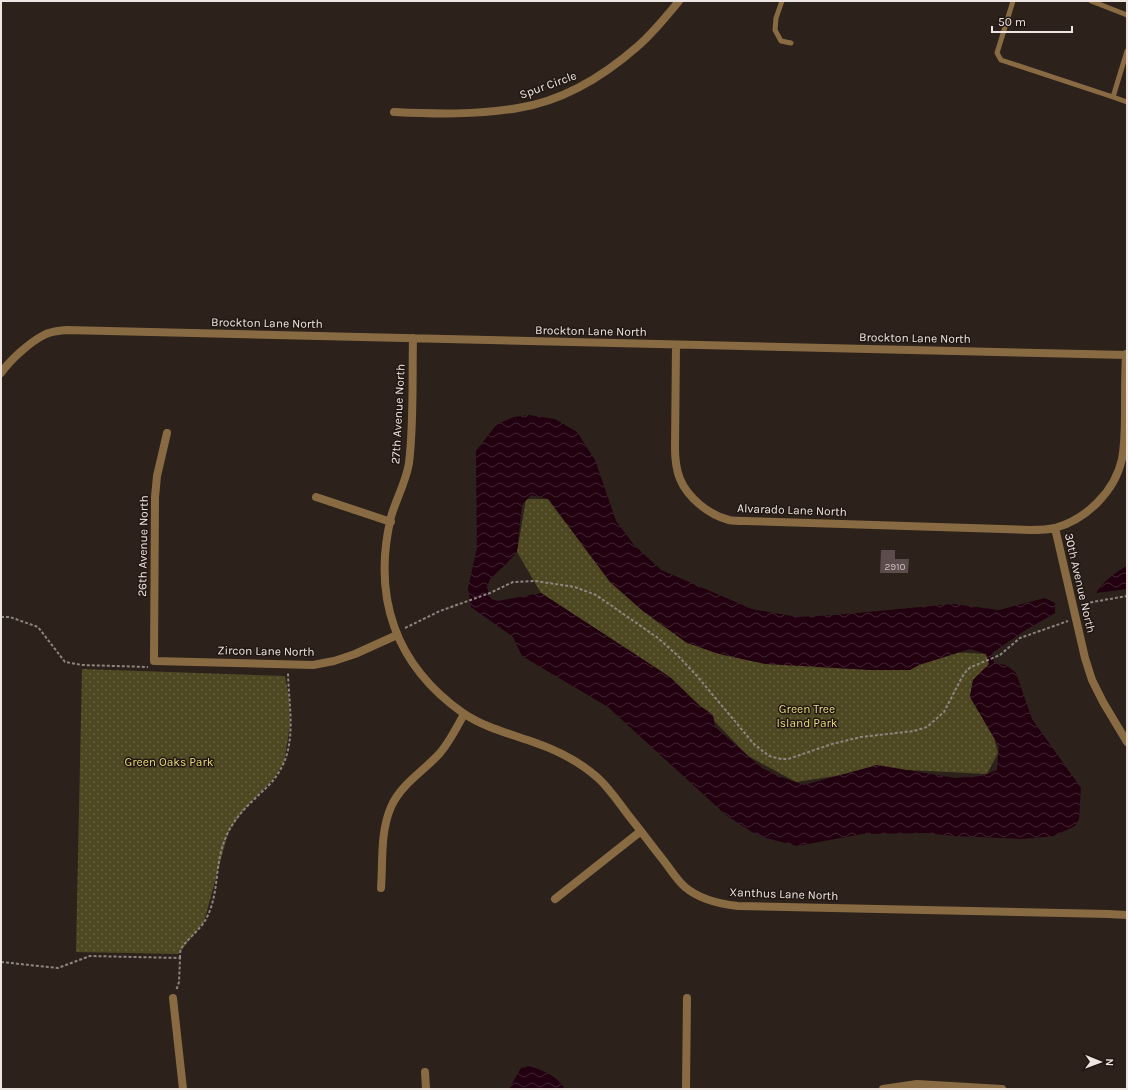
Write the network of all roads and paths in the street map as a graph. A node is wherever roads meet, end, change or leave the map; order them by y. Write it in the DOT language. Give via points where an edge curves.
graph roads {
  1 [pos="679,1"];
  2 [pos="782,1"];
  3 [pos="1013,1"];
  4 [pos="1091,1"];
  5 [pos="1127,15"];
  6 [pos="791,43"];
  7 [pos="1127,51"];
  8 [pos="1113,97"];
  9 [pos="1127,102"];
  10 [pos="394,112"];
  11 [pos="413,338"];
  12 [pos="676,345"];
  13 [pos="1126,354"];
  14 [pos="1,373"];
  15 [pos="167,433"];
  16 [pos="1126,440"];
  17 [pos="316,497"];
  18 [pos="390,522"];
  19 [pos="1055,528"];
  20 [pos="1127,596"];
  21 [pos="1087,603"];
  22 [pos="1,617"];
  23 [pos="1076,618"];
  24 [pos="405,628"];
  25 [pos="396,635"];
  26 [pos="154,661"];
  27 [pos="288,673"];
  28 [pos="464,714"];
  29 [pos="1127,742"];
  30 [pos="641,831"];
  31 [pos="381,888"];
  32 [pos="555,899"];
  33 [pos="1127,916"];
  34 [pos="180,958"];
  35 [pos="1,962"];
  36 [pos="173,998"];
  37 [pos="687,998"];
  38 [pos="425,1072"];
  39 [pos="917,1086"];
  40 [pos="183,1089"];
  41 [pos="426,1089"];
  42 [pos="686,1089"];
  43 [pos="883,1089"];
  44 [pos="1002,1089"];
  1 -- 10 [label="street, Spur Circle" via="639,46 585,84 554,98 529,106 492,112"];
  2 -- 6 [label="lane" via="775,30 781,40"];
  3 -- 8 [label="lane" via="997,53 1001,60"];
  4 -- 5 [label="lane"];
  7 -- 8 [label="lane"];
  8 -- 9 [label="lane"];
  11 -- 12 [label="street, Brockton Lane North"];
  11 -- 14 [label="street, Brockton Lane North" via="55,331 35,341"];
  11 -- 18 [label="street, 27th Avenue North" via="411,443 403,486"];
  12 -- 13 [label="street, Brockton Lane North"];
  12 -- 19 [label="street, Alvarado Lane North" via="676,464 680,480 689,493 700,505 714,514 729,520 745,521 1030,530"];
  13 -- 16 [label="street, 30th Avenue North"];
  15 -- 26 [label="street, 26th Avenue North" via="155,497"];
  16 -- 19 [label="street, 30th Avenue North" via="1115,479 1104,495 1090,510"];
  17 -- 18 [label="street"];
  18 -- 25 [label="street, 27th Avenue North" via="385,576 388,606"];
  19 -- 23 [label="street, 30th Avenue North"];
  20 -- 21 [label="path"];
  22 -- 26 [label="path" via="10,617 38,627 65,662 82,665 154,667"];
  23 -- 24 [label="path" via="1020,638 1000,655 967,670 944,712 927,727 914,731 860,737 788,759 769,756 754,744 697,676 658,638 596,595 576,587 535,581 514,582 440,611"];
  23 -- 29 [label="street, 30th Avenue North" via="1092,680"];
  25 -- 26 [label="street, Zircon Lane North" via="348,656 313,665"];
  25 -- 28 [label="street, 27th Avenue North" via="424,679"];
  27 -- 34 [label="path" via="290,743 283,767 236,819 226,835 220,851 213,901 206,919 182,948"];
  28 -- 30 [label="street, Xanthus Lane North" via="481,724 559,752 580,764 615,797"];
  28 -- 31 [label="street" via="439,754 413,777 392,806 386,822"];
  30 -- 32 [label="street"];
  30 -- 33 [label="street, Xanthus Lane North" via="686,888 702,898 720,904"];
  34 -- 35 [label="path" via="90,956 58,968"];
  34 -- 36 [label="path" via="179,982"];
  36 -- 40 [label="street"];
  37 -- 42 [label="street"];
  38 -- 41 [label="street"];
  39 -- 43 [label="street"];
  39 -- 44 [label="street"];
}
